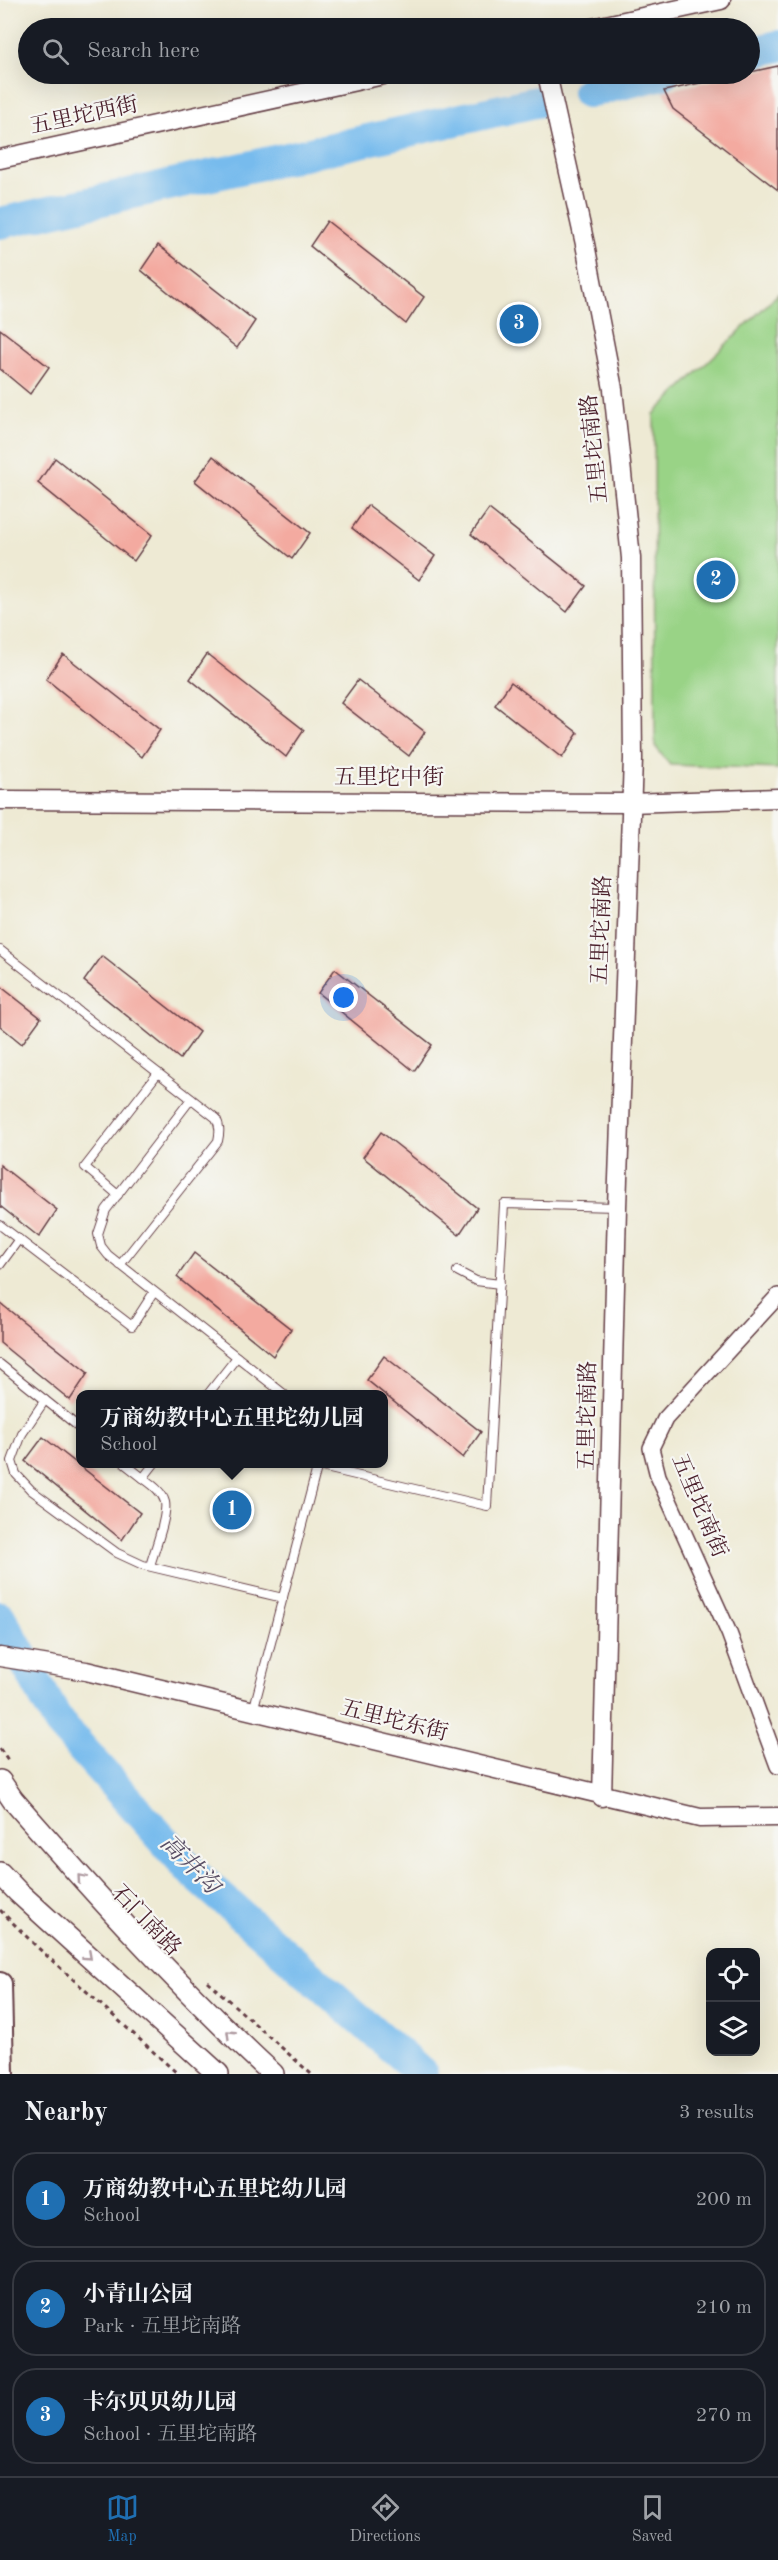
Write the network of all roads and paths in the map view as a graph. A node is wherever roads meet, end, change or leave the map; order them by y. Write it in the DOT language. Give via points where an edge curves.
graph roads {
  1 [pos="721,0"];
  2 [pos="638,18"];
  3 [pos="342,84"];
  4 [pos="549,84"];
  5 [pos="0,159"];
  6 [pos="778,798"];
  7 [pos="0,800"];
  8 [pos="630,802"];
  9 [pos="0,950"];
  10 [pos="158,1073"];
  11 [pos="191,1099"];
  12 [pos="118,1195"];
  13 [pos="617,1207"];
  14 [pos="0,1225"];
  15 [pos="19,1239"];
  16 [pos="0,1265"];
  17 [pos="120,1265"];
  18 [pos="457,1271"];
  19 [pos="500,1284"];
  20 [pos="154,1292"];
  21 [pos="778,1296"];
  22 [pos="237,1357"];
  23 [pos="0,1364"];
  24 [pos="212,1390"];
  25 [pos="278,1390"];
  26 [pos="45,1400"];
  27 [pos="76,1424"];
  28 [pos="130,1468"];
  29 [pos="151,1468"];
  30 [pos="316,1468"];
  31 [pos="329,1468"];
  32 [pos="143,1478"];
  33 [pos="150,1566"];
  34 [pos="283,1598"];
  35 [pos="0,1657"];
  36 [pos="253,1711"];
  37 [pos="0,1749"];
  38 [pos="778,1766"];
  39 [pos="6,1775"];
  40 [pos="602,1797"];
  41 [pos="778,1817"];
  42 [pos="0,1873"];
  43 [pos="0,1910"];
  44 [pos="205,1979"];
  45 [pos="0,1984"];
  46 [pos="266,2072"];
  47 [pos="2,2074"];
  48 [pos="178,2074"];
  49 [pos="218,2074"];
  50 [pos="311,2074"];
  1 -- 2 [label="street"];
  3 -- 5 [label="street, 五里坨西街"];
  4 -- 8 [label="street, 五里坨南路" via="613,389 631,558"];
  6 -- 8 [label="street, 五里坨中街"];
  7 -- 8 [label="street, 五里坨中街"];
  8 -- 13 [label="street, 五里坨南路"];
  9 -- 10 [label="lane"];
  10 -- 11 [label="lane"];
  10 -- 12 [label="lane" via="85,1167"];
  11 -- 12 [label="lane"];
  11 -- 17 [label="lane" via="216,1118 218,1141"];
  12 -- 17 [label="lane" via="106,1210 98,1234 108,1256"];
  13 -- 19 [label="lane" via="504,1204"];
  13 -- 40 [label="street, 五里坨南路"];
  14 -- 15 [label="lane"];
  15 -- 16 [label="lane"];
  15 -- 20 [label="lane" via="132,1326"];
  17 -- 20 [label="lane"];
  18 -- 19 [label="lane" via="476,1281"];
  19 -- 31 [label="lane" via="487,1506"];
  20 -- 22 [label="lane"];
  21 -- 38 [label="street, 五里坨南街" via="665,1419 651,1448 658,1476 729,1633"];
  22 -- 24 [label="lane"];
  22 -- 25 [label="lane"];
  23 -- 26 [label="lane"];
  26 -- 27 [label="lane"];
  26 -- 33 [label="lane" via="15,1448 12,1461 16,1474 31,1490 117,1552"];
  28 -- 32 [label="lane"];
  29 -- 32 [label="lane"];
  30 -- 34 [label="lane"];
  32 -- 33 [label="lane" via="165,1501"];
  33 -- 34 [label="lane"];
  34 -- 36 [label="lane"];
  35 -- 36 [label="street, 五里坨东街" via="86,1671"];
  36 -- 40 [label="street, 五里坨东街"];
  37 -- 39 [label="path"];
  46 -- 39 [label="main road, 石门南路, one-way" via="118,1920 13,1800"];
  40 -- 41 [label="street, 五里坨东街" via="700,1818"];
  42 -- 49 [label="main road, one-way"];
  43 -- 48 [label="path"];
  44 -- 50 [label="path"];
  45 -- 47 [label="main road"];
}
